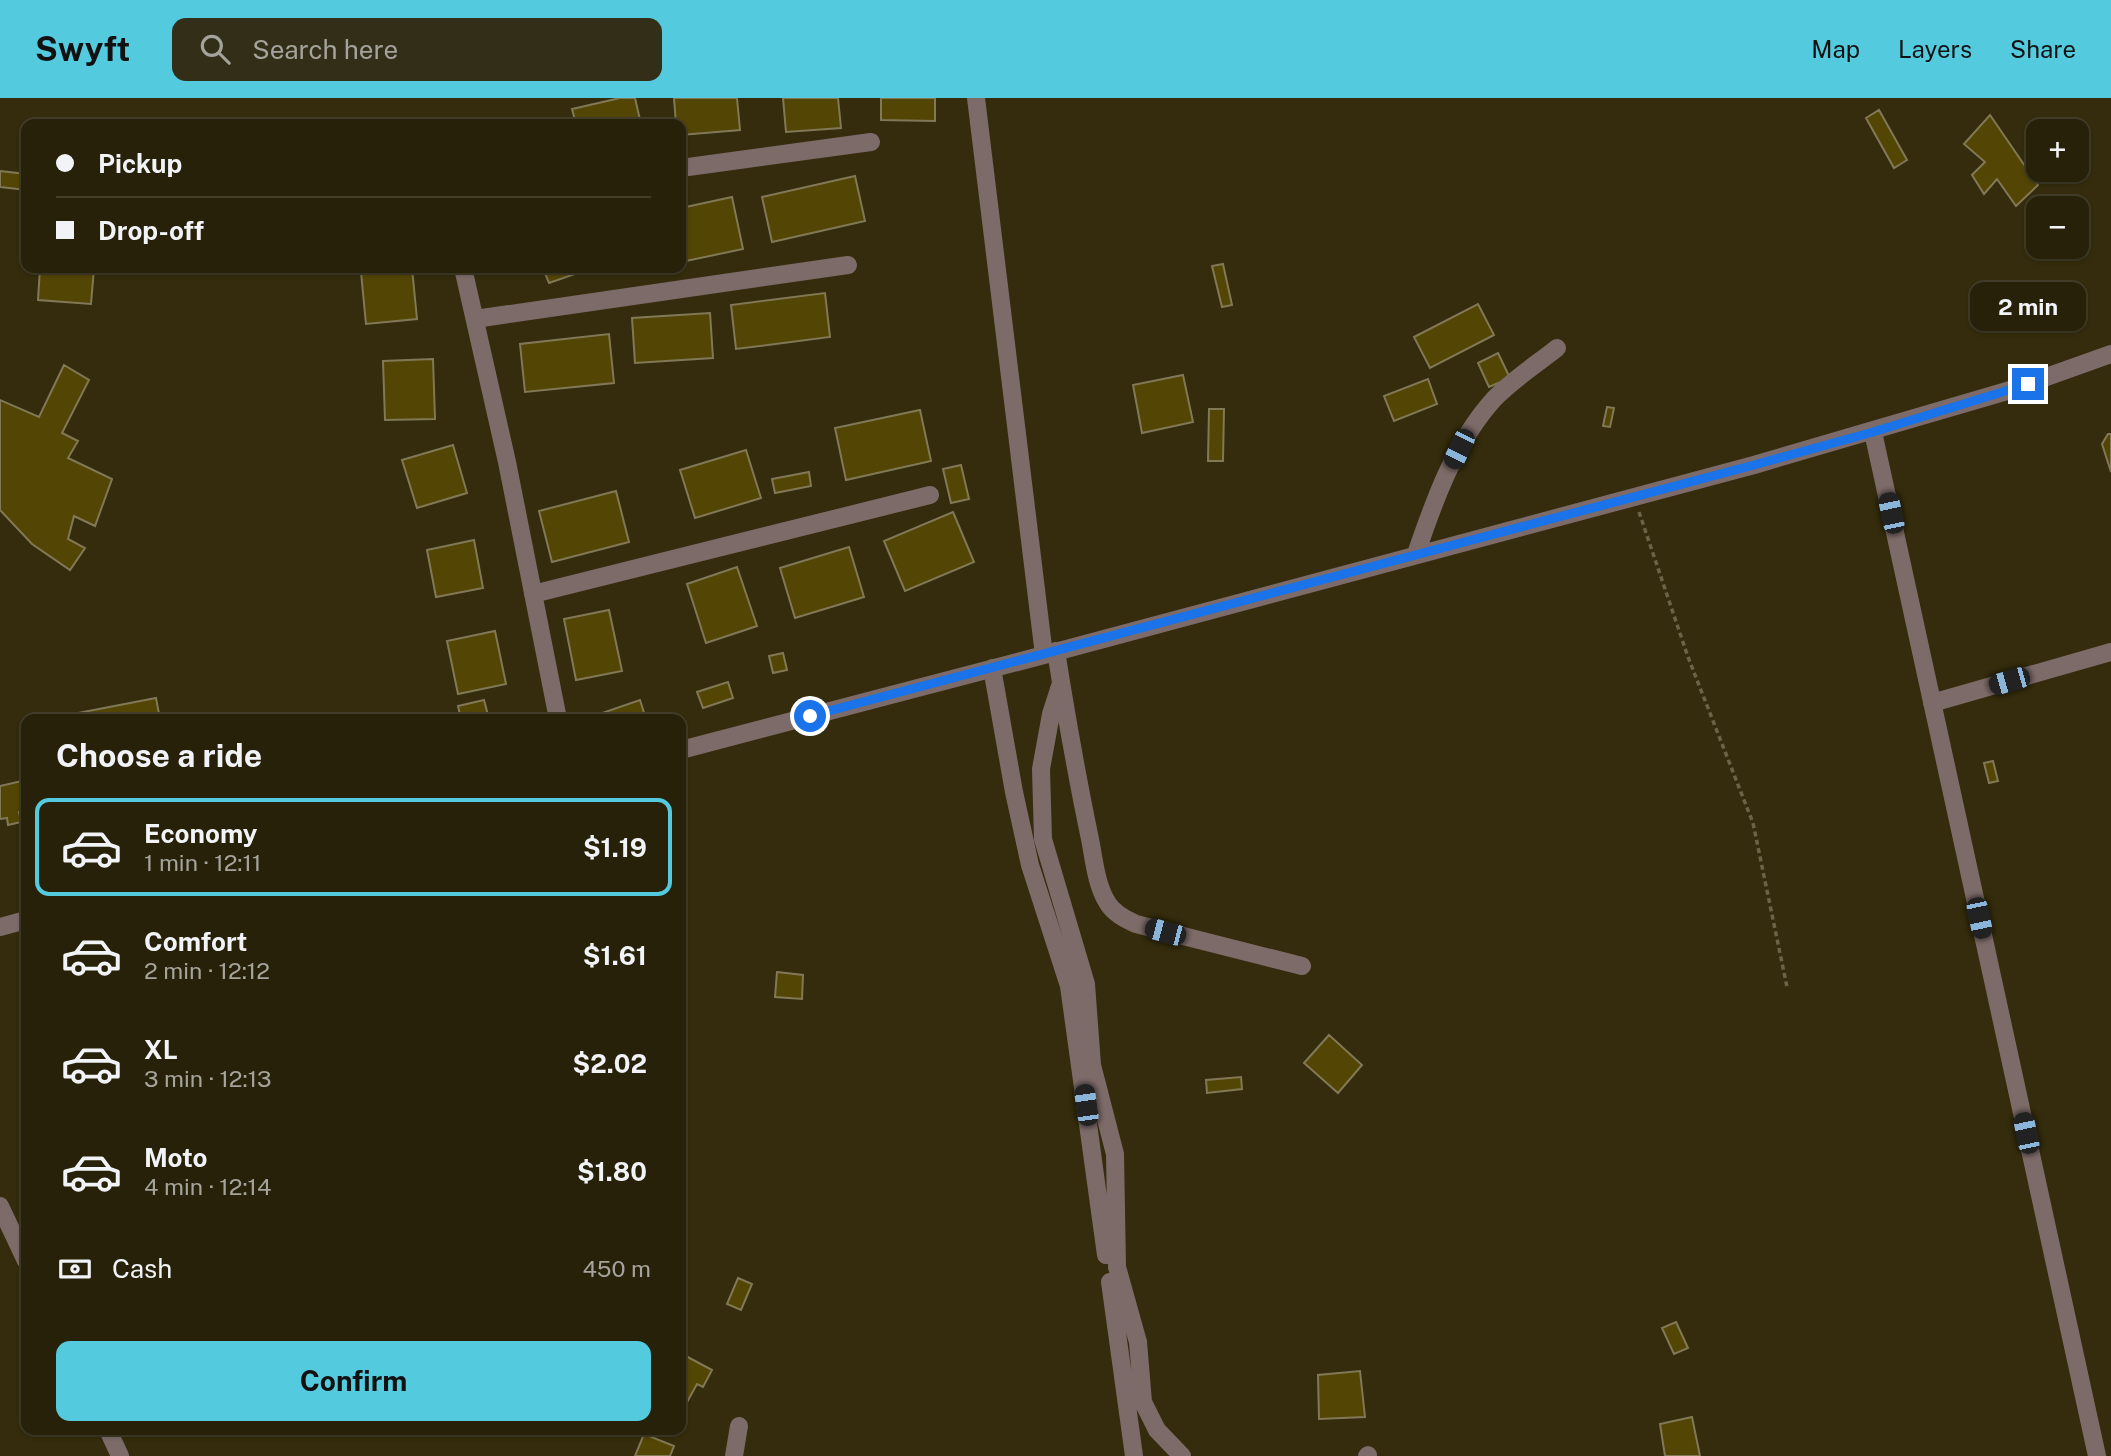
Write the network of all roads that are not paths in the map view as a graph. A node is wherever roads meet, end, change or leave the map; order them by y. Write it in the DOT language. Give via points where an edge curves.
graph roads {
  1 [pos="976,98"];
  2 [pos="871,142"];
  3 [pos="686,167"];
  4 [pos="848,265"];
  5 [pos="464,273"];
  6 [pos="475,319"];
  7 [pos="1557,348"];
  8 [pos="2111,354"];
  9 [pos="1873,432"];
  10 [pos="930,495"];
  11 [pos="1416,554"];
  12 [pos="533,594"];
  13 [pos="2111,652"];
  14 [pos="1050,653"];
  15 [pos="992,668"];
  16 [pos="1061,682"];
  17 [pos="1932,703"];
  18 [pos="557,714"];
  19 [pos="686,749"];
  20 [pos="21,921"];
  21 [pos="0,927"];
  22 [pos="1302,966"];
  23 [pos="0,1206"];
  24 [pos="21,1250"];
  25 [pos="739,1426"];
  26 [pos="110,1435"];
  27 [pos="120,1456"];
  28 [pos="734,1456"];
  29 [pos="1134,1456"];
  30 [pos="1182,1456"];
  31 [pos="2097,1456"];
  1 -- 14 [label="street"];
  2 -- 3 [label="street"];
  4 -- 6 [label="street"];
  5 -- 6 [label="street"];
  6 -- 12 [label="street"];
  7 -- 11 [label="street" via="1494,399 1459,449"];
  8 -- 9 [label="street"];
  9 -- 11 [label="street"];
  9 -- 17 [label="street"];
  10 -- 12 [label="street"];
  11 -- 14 [label="street"];
  12 -- 18 [label="street"];
  13 -- 17 [label="street"];
  14 -- 15 [label="street"];
  14 -- 16 [label="street"];
  15 -- 19 [label="street"];
  15 -- 29 [label="street" via="1030,865 1069,986"];
  16 -- 22 [label="street" via="1078,782 1108,905 1136,925"];
  16 -- 30 [label="street" via="1041,769 1043,839 1086,984 1091,1058 1115,1154 1117,1267 1138,1342 1143,1402 1157,1430"];
  17 -- 31 [label="street"];
  20 -- 21 [label="street"];
  23 -- 24 [label="street"];
  25 -- 28 [label="street"];
  26 -- 27 [label="street"];
}
